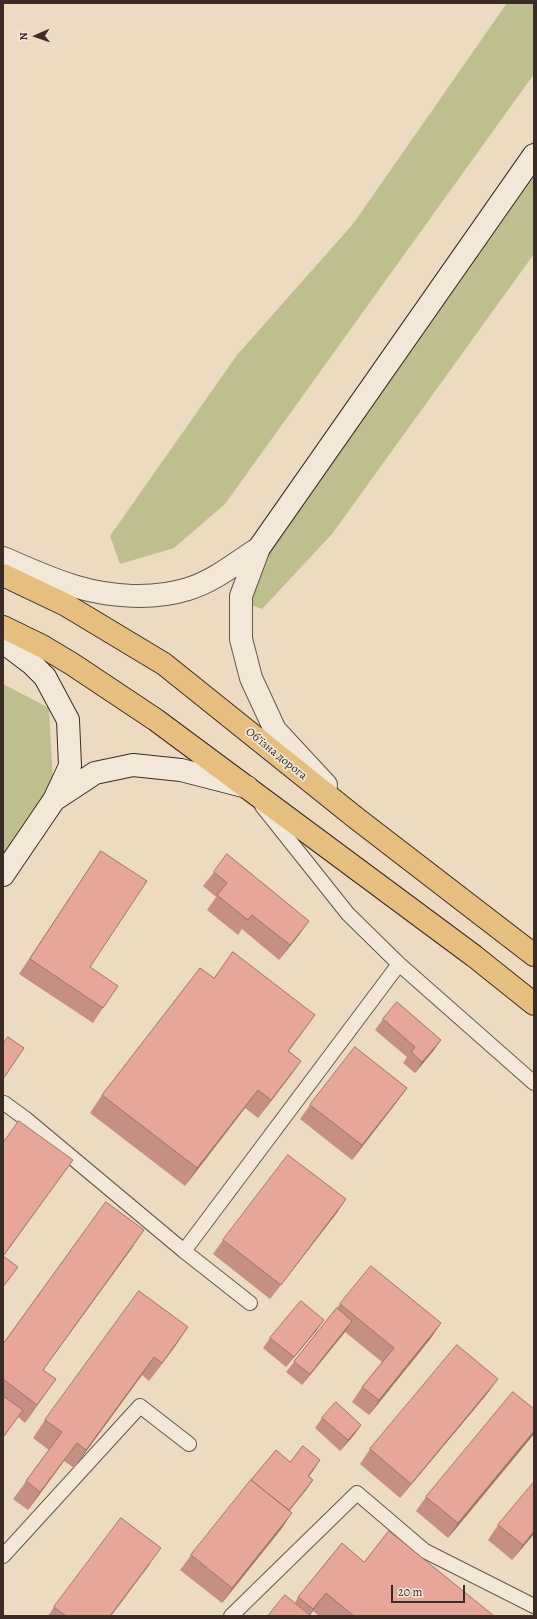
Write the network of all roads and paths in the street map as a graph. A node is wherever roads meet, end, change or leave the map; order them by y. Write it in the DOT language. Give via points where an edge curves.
graph roads {
  1 [pos="534,155"];
  2 [pos="259,548"];
  3 [pos="3,558"];
  4 [pos="3,575"];
  5 [pos="3,626"];
  6 [pos="3,642"];
  7 [pos="247,787"];
  8 [pos="54,800"];
  9 [pos="356,818"];
  10 [pos="3,875"];
  11 [pos="534,955"];
  12 [pos="399,964"];
  13 [pos="534,1004"];
  14 [pos="534,1083"];
  15 [pos="3,1104"];
  16 [pos="184,1250"];
  17 [pos="250,1303"];
  18 [pos="189,1444"];
  19 [pos="3,1556"];
  20 [pos="534,1606"];
  21 [pos="231,1616"];
  1 -- 2 [label="main road"];
  2 -- 3 [label="main road" via="218,576 188,589 152,596 105,594 76,587"];
  2 -- 9 [label="main road" via="241,596 241,639 251,678 274,730"];
  4 -- 9 [label="highway, Обʼїзна дорога" via="66,605 164,664"];
  5 -- 7 [label="highway" via="72,664 156,720"];
  6 -- 8 [label="main road" via="44,676 68,720 70,766"];
  7 -- 8 [label="main road" via="181,770 133,765 94,773"];
  7 -- 12 [label="lane" via="348,914"];
  7 -- 13 [label="highway" via="474,956"];
  8 -- 10 [label="main road"];
  9 -- 11 [label="highway, Обʼїзна дорога"];
  12 -- 14 [label="lane"];
  12 -- 16 [label="lane"];
  15 -- 16 [label="lane" via="26,1119"];
  16 -- 17 [label="lane"];
  18 -- 19 [label="lane" via="140,1406"];
  20 -- 21 [label="lane" via="425,1551 357,1493"];
}
